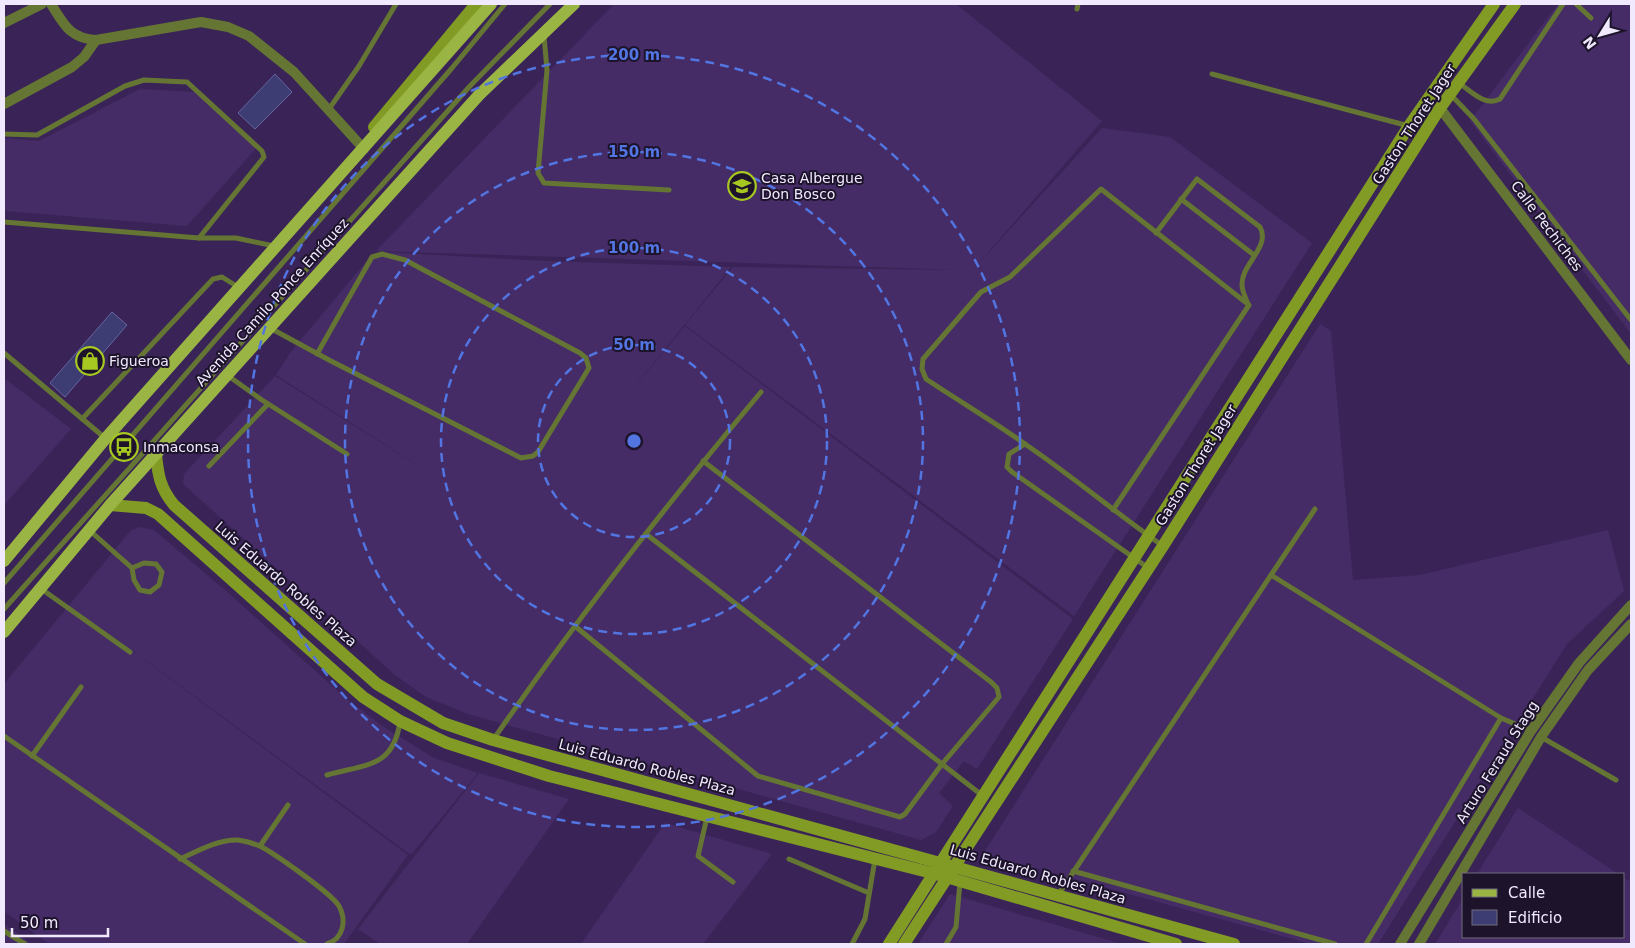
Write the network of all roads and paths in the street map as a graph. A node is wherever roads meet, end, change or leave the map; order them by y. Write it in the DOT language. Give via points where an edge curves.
graph roads {
  1 [pos="42,4"];
  2 [pos="51,4"];
  3 [pos="396,4"];
  4 [pos="476,4"];
  5 [pos="491,4"];
  6 [pos="505,4"];
  7 [pos="550,4"];
  8 [pos="574,4"];
  9 [pos="1494,4"];
  10 [pos="1515,4"];
  11 [pos="1563,4"];
  12 [pos="1576,4"];
  13 [pos="1591,18"];
  14 [pos="4,23"];
  15 [pos="544,33"];
  16 [pos="96,40"];
  17 [pos="1212,74"];
  18 [pos="1459,82"];
  19 [pos="1450,94"];
  20 [pos="4,104"];
  21 [pos="1440,108"];
  22 [pos="328,110"];
  23 [pos="1409,126"];
  24 [pos="4,134"];
  25 [pos="364,149"];
  26 [pos="669,190"];
  27 [pos="1181,200"];
  28 [pos="4,222"];
  29 [pos="1156,233"];
  30 [pos="199,238"];
  31 [pos="275,246"];
  32 [pos="1254,255"];
  33 [pos="239,288"];
  34 [pos="1248,305"];
  35 [pos="1631,320"];
  36 [pos="269,328"];
  37 [pos="4,353"];
  38 [pos="317,354"];
  39 [pos="1631,360"];
  40 [pos="227,374"];
  41 [pos="761,392"];
  42 [pos="268,404"];
  43 [pos="82,419"];
  44 [pos="106,438"];
  45 [pos="1025,444"];
  46 [pos="156,454"];
  47 [pos="347,454"];
  48 [pos="703,461"];
  49 [pos="210,466"];
  50 [pos="110,505"];
  51 [pos="1315,509"];
  52 [pos="1113,510"];
  53 [pos="89,530"];
  54 [pos="646,534"];
  55 [pos="1150,537"];
  56 [pos="1163,546"];
  57 [pos="1135,559"];
  58 [pos="4,561"];
  59 [pos="1147,567"];
  60 [pos="132,568"];
  61 [pos="1271,575"];
  62 [pos="4,583"];
  63 [pos="40,588"];
  64 [pos="1631,605"];
  65 [pos="4,608"];
  66 [pos="1631,624"];
  67 [pos="576,627"];
  68 [pos="4,632"];
  69 [pos="130,652"];
  70 [pos="81,688"];
  71 [pos="1501,718"];
  72 [pos="400,721"];
  73 [pos="1531,731"];
  74 [pos="4,736"];
  75 [pos="1541,737"];
  76 [pos="493,740"];
  77 [pos="32,756"];
  78 [pos="942,764"];
  79 [pos="327,775"];
  80 [pos="1616,780"];
  81 [pos="984,797"];
  82 [pos="288,805"];
  83 [pos="707,816"];
  84 [pos="260,846"];
  85 [pos="180,859"];
  86 [pos="789,859"];
  87 [pos="875,859"];
  88 [pos="944,870"];
  89 [pos="1073,871"];
  90 [pos="960,881"];
  91 [pos="733,882"];
  92 [pos="869,893"];
  93 [pos="1058,895"];
  94 [pos="4,931"];
  95 [pos="1227,943"];
  96 [pos="25,944"];
  97 [pos="305,944"];
  98 [pos="328,944"];
  99 [pos="852,944"];
  100 [pos="890,944"];
  101 [pos="904,944"];
  102 [pos="946,944"];
  103 [pos="1176,944"];
  104 [pos="1335,944"];
  105 [pos="1366,944"];
  106 [pos="1400,944"];
  107 [pos="1419,944"];
  1 -- 14 [label="street"];
  2 -- 16 [label="street" via="76,36"];
  3 -- 22 [label="lane"];
  4 -- 25 [label="street" via="373,128"];
  5 -- 25 [label="main road"];
  6 -- 62 [label="lane, Avenida Camilo Ponce Enríquez"];
  7 -- 65 [label="lane, Avenida Camilo Ponce Enríquez" via="470,86"];
  8 -- 15 [label="main road, Avenida Camilo Ponce Enríquez"];
  9 -- 23 [label="street, Gaston Thoret Jager"];
  10 -- 18 [label="street, Gaston Thoret Jager"];
  11 -- 18 [label="lane" via="1500,98 1488,102"];
  12 -- 13 [label="lane"];
  15 -- 26 [label="lane" via="547,70 539,179 544,183"];
  15 -- 36 [label="main road, Avenida Camilo Ponce Enríquez" via="479,95"];
  16 -- 20 [label="street" via="72,67"];
  16 -- 22 [label="street" via="201,22 228,27 271,51"];
  17 -- 23 [label="lane"];
  18 -- 19 [label="street, Gaston Thoret Jager"];
  19 -- 21 [label="street, Gaston Thoret Jager"];
  19 -- 35 [label="lane" via="1474,119"];
  21 -- 39 [label="street, Calle Pechiches"];
  21 -- 56 [label="street, Gaston Thoret Jager"];
  22 -- 25 [label="street"];
  23 -- 55 [label="street, Gaston Thoret Jager"];
  24 -- 30 [label="lane" via="37,135 125,86 144,80 187,82 262,151 264,157"];
  25 -- 31 [label="main road"];
  27 -- 29 [label="lane"];
  27 -- 32 [label="lane"];
  27 -- 32 [label="lane" via="1197,179 1260,227 1262,242"];
  28 -- 30 [label="lane"];
  29 -- 34 [label="lane"];
  29 -- 45 [label="lane" via="1100,189 1010,277 981,292 923,359 926,379"];
  30 -- 31 [label="lane" via="236,238"];
  31 -- 33 [label="main road"];
  32 -- 34 [label="lane" via="1243,275 1241,287"];
  33 -- 43 [label="lane" via="222,277 213,279"];
  33 -- 44 [label="main road"];
  34 -- 52 [label="lane"];
  36 -- 38 [label="lane"];
  36 -- 40 [label="main road, Avenida Camilo Ponce Enríquez"];
  37 -- 43 [label="lane"];
  38 -- 38 [label="lane" via="521,458 538,452 590,368 580,353 405,260 382,254 372,258"];
  40 -- 42 [label="lane"];
  40 -- 46 [label="main road, Avenida Camilo Ponce Enríquez"];
  41 -- 48 [label="lane"];
  42 -- 47 [label="lane"];
  42 -- 49 [label="lane"];
  43 -- 44 [label="lane"];
  44 -- 58 [label="main road"];
  45 -- 52 [label="lane"];
  45 -- 57 [label="lane" via="1009,454 1007,466 1012,472"];
  46 -- 50 [label="main road, Avenida Camilo Ponce Enríquez"];
  46 -- 76 [label="street, Luis Eduardo Robles Plaza" via="159,482 174,505 377,684 443,723"];
  48 -- 54 [label="lane"];
  48 -- 78 [label="lane" via="997,688 999,698"];
  50 -- 53 [label="main road, Avenida Camilo Ponce Enríquez"];
  50 -- 72 [label="street, Luis Eduardo Robles Plaza" via="146,508 158,514 363,697"];
  51 -- 61 [label="lane"];
  52 -- 55 [label="lane"];
  53 -- 60 [label="lane"];
  53 -- 63 [label="main road, Avenida Camilo Ponce Enríquez"];
  54 -- 67 [label="lane"];
  54 -- 78 [label="lane"];
  55 -- 56 [label="lane"];
  55 -- 57 [label="street, Gaston Thoret Jager"];
  56 -- 59 [label="street, Gaston Thoret Jager"];
  57 -- 59 [label="lane"];
  57 -- 81 [label="street, Gaston Thoret Jager"];
  59 -- 88 [label="street, Gaston Thoret Jager"];
  60 -- 60 [label="lane" via="140,590 150,592 159,585 162,572 156,564 144,563"];
  61 -- 71 [label="lane"];
  61 -- 89 [label="lane"];
  63 -- 68 [label="main road, Avenida Camilo Ponce Enríquez"];
  63 -- 69 [label="lane"];
  64 -- 73 [label="street, Arturo Feraud Stagg" via="1579,662"];
  66 -- 75 [label="street, Arturo Feraud Stagg" via="1588,670"];
  67 -- 76 [label="lane"];
  67 -- 78 [label="lane" via="758,776 900,817"];
  70 -- 77 [label="lane"];
  71 -- 73 [label="lane"];
  71 -- 105 [label="lane"];
  72 -- 79 [label="lane" via="397,740 381,759"];
  72 -- 83 [label="street, Luis Eduardo Robles Plaza" via="447,743 549,776"];
  73 -- 106 [label="street, Arturo Feraud Stagg"];
  74 -- 77 [label="lane"];
  75 -- 80 [label="lane"];
  75 -- 107 [label="street, Arturo Feraud Stagg"];
  76 -- 88 [label="street, Luis Eduardo Robles Plaza"];
  77 -- 85 [label="lane"];
  78 -- 81 [label="lane"];
  81 -- 88 [label="street, Gaston Thoret Jager"];
  82 -- 84 [label="lane"];
  83 -- 87 [label="street, Luis Eduardo Robles Plaza"];
  83 -- 91 [label="lane" via="698,856"];
  84 -- 85 [label="lane" via="238,840"];
  84 -- 98 [label="lane" via="339,906 344,921 335,942"];
  85 -- 97 [label="lane"];
  86 -- 92 [label="lane"];
  87 -- 88 [label="street, Luis Eduardo Robles Plaza"];
  87 -- 92 [label="lane"];
  88 -- 90 [label="street, Luis Eduardo Robles Plaza"];
  88 -- 93 [label="street, Luis Eduardo Robles Plaza"];
  88 -- 100 [label="street, Gaston Thoret Jager"];
  88 -- 101 [label="street, Gaston Thoret Jager"];
  89 -- 93 [label="lane"];
  89 -- 104 [label="lane"];
  90 -- 102 [label="lane" via="956,927"];
  90 -- 103 [label="street, Luis Eduardo Robles Plaza"];
  92 -- 99 [label="lane" via="866,919"];
  93 -- 95 [label="street, Luis Eduardo Robles Plaza"];
  94 -- 96 [label="lane"];
}
